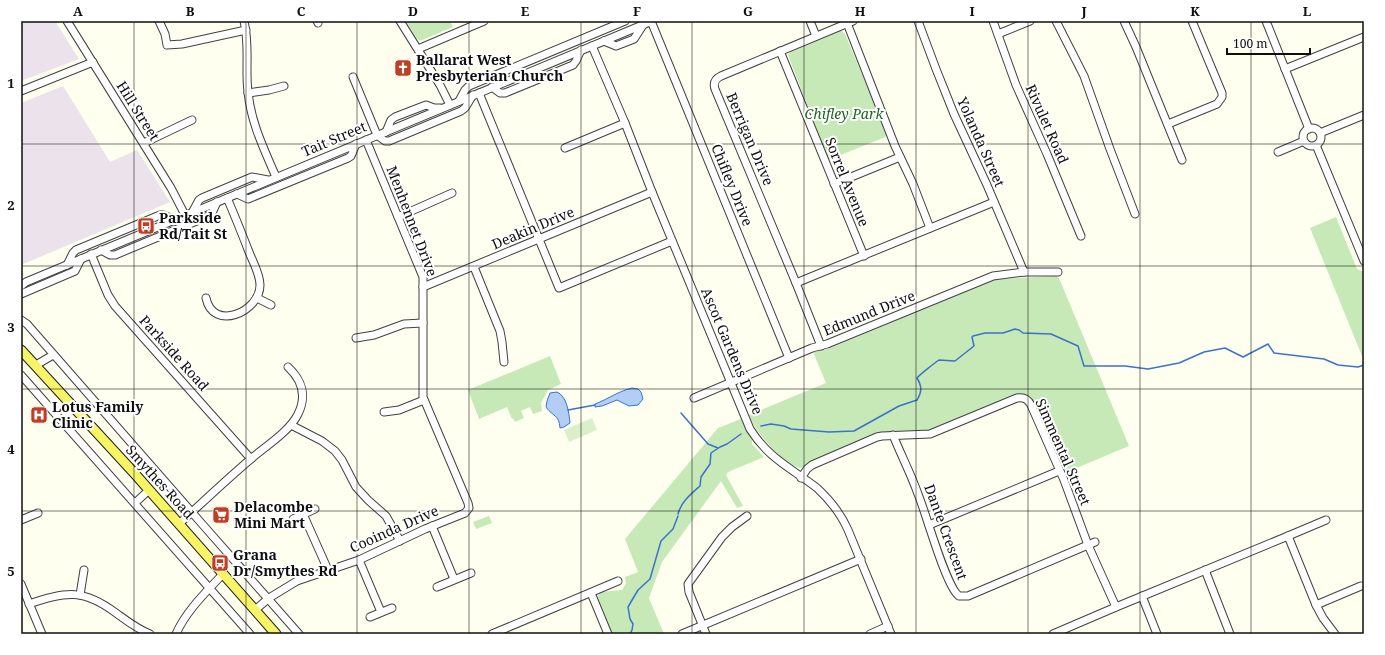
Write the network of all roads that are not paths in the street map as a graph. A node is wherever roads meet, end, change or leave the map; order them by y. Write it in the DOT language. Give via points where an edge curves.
graph roads {
  1 [pos="67,21"];
  2 [pos="159,21"];
  3 [pos="244,21"];
  4 [pos="400,21"];
  5 [pos="484,21"];
  6 [pos="625,21"];
  7 [pos="810,21"];
  8 [pos="918,21"];
  9 [pos="993,21"];
  10 [pos="1030,21"];
  11 [pos="1056,21"];
  12 [pos="1124,21"];
  13 [pos="1192,21"];
  14 [pos="1266,21"];
  15 [pos="645,22"];
  16 [pos="850,22"];
  17 [pos="246,30"];
  18 [pos="998,34"];
  19 [pos="816,36"];
  20 [pos="1364,38"];
  21 [pos="592,46"];
  22 [pos="418,48"];
  23 [pos="780,51"];
  24 [pos="92,62"];
  25 [pos="1285,69"];
  26 [pos="353,77"];
  27 [pos="284,86"];
  28 [pos="21,91"];
  29 [pos="248,93"];
  30 [pos="476,94"];
  31 [pos="459,101"];
  32 [pos="450,105"];
  33 [pos="1364,116"];
  34 [pos="192,120"];
  35 [pos="625,123"];
  36 [pos="1168,124"];
  37 [pos="1309,129"];
  38 [pos="1320,133"];
  39 [pos="377,136"];
  40 [pos="366,140"];
  41 [pos="1304,141"];
  42 [pos="144,143"];
  43 [pos="356,144"];
  44 [pos="1316,145"];
  45 [pos="565,148"];
  46 [pos="1278,152"];
  47 [pos="900,157"];
  48 [pos="1182,160"];
  49 [pos="273,179"];
  50 [pos="834,184"];
  51 [pos="652,192"];
  52 [pos="452,193"];
  53 [pos="237,194"];
  54 [pos="227,198"];
  55 [pos="217,202"];
  56 [pos="994,202"];
  57 [pos="188,214"];
  58 [pos="1135,214"];
  59 [pos="398,217"];
  60 [pos="174,220"];
  61 [pos="930,228"];
  62 [pos="1081,236"];
  63 [pos="539,239"];
  64 [pos="672,241"];
  65 [pos="102,250"];
  66 [pos="91,254"];
  67 [pos="864,256"];
  68 [pos="81,259"];
  69 [pos="1364,261"];
  70 [pos="68,265"];
  71 [pos="474,267"];
  72 [pos="1024,272"];
  73 [pos="1058,272"];
  74 [pos="23,283"];
  75 [pos="796,283"];
  76 [pos="423,287"];
  77 [pos="21,294"];
  78 [pos="206,298"];
  79 [pos="257,298"];
  80 [pos="271,304"];
  81 [pos="21,320"];
  82 [pos="423,323"];
  83 [pos="356,338"];
  84 [pos="821,346"];
  85 [pos="21,350"];
  86 [pos="54,355"];
  87 [pos="789,358"];
  88 [pos="504,362"];
  89 [pos="36,365"];
  90 [pos="288,367"];
  91 [pos="21,375"];
  92 [pos="730,382"];
  93 [pos="694,398"];
  94 [pos="424,400"];
  95 [pos="384,412"];
  96 [pos="291,425"];
  97 [pos="893,435"];
  98 [pos="250,459"];
  99 [pos="1059,471"];
  100 [pos="801,478"];
  101 [pos="149,490"];
  102 [pos="134,503"];
  103 [pos="467,505"];
  104 [pos="315,509"];
  105 [pos="191,513"];
  106 [pos="38,514"];
  107 [pos="304,514"];
  108 [pos="747,516"];
  109 [pos="292,519"];
  110 [pos="21,520"];
  111 [pos="1326,520"];
  112 [pos="179,524"];
  113 [pos="929,525"];
  114 [pos="432,526"];
  115 [pos="1288,536"];
  116 [pos="400,541"];
  117 [pos="1092,543"];
  118 [pos="861,559"];
  119 [pos="359,560"];
  120 [pos="84,570"];
  121 [pos="328,570"];
  122 [pos="1205,570"];
  123 [pos="472,573"];
  124 [pos="223,574"];
  125 [pos="454,579"];
  126 [pos="618,581"];
  127 [pos="21,584"];
  128 [pos="1361,586"];
  129 [pos="437,587"];
  130 [pos="210,588"];
  131 [pos="591,593"];
  132 [pos="80,595"];
  133 [pos="1142,596"];
  134 [pos="268,599"];
  135 [pos="29,604"];
  136 [pos="1316,605"];
  137 [pos="1116,607"];
  138 [pos="392,608"];
  139 [pos="255,610"];
  140 [pos="381,612"];
  141 [pos="370,617"];
  142 [pos="126,621"];
  143 [pos="702,626"];
  144 [pos="888,626"];
  145 [pos="178,630"];
  146 [pos="1066,631"];
  147 [pos="42,634"];
  148 [pos="138,634"];
  149 [pos="150,634"];
  150 [pos="168,634"];
  151 [pos="250,634"];
  152 [pos="276,634"];
  153 [pos="299,634"];
  154 [pos="492,634"];
  155 [pos="608,634"];
  156 [pos="682,634"];
  157 [pos="706,634"];
  158 [pos="870,634"];
  159 [pos="891,634"];
  160 [pos="1053,634"];
  161 [pos="1157,634"];
  162 [pos="1230,634"];
  163 [pos="1336,634"];
  1 -- 24 [label="street, Hill Street"];
  2 -- 17 [label="street" via="167,45"];
  3 -- 17 [label="street"];
  4 -- 22 [label="street"];
  5 -- 22 [label="street"];
  6 -- 31 [label="street" via="469,86"];
  7 -- 19 [label="street"];
  8 -- 56 [label="street, Yolanda Street" via="954,114"];
  9 -- 18 [label="street, Rivulet Road"];
  10 -- 18 [label="street"];
  11 -- 58 [label="street" via="1084,76"];
  12 -- 36 [label="street"];
  13 -- 36 [label="street" via="1222,97 1217,104"];
  14 -- 25 [label="street"];
  15 -- 21 [label="street"];
  15 -- 87 [label="street, Chifley Drive"];
  16 -- 19 [label="street, Berrigan Drive"];
  16 -- 47 [label="street"];
  17 -- 29 [label="street"];
  18 -- 62 [label="street, Rivulet Road" via="1016,85"];
  19 -- 23 [label="street, Berrigan Drive"];
  20 -- 25 [label="street"];
  21 -- 30 [label="street" via="581,50 573,64 501,94 492,87"];
  21 -- 35 [label="street, Ascot Gardens Drive"];
  22 -- 32 [label="street"];
  23 -- 50 [label="street, Sorrel Avenue"];
  23 -- 75 [label="street, Berrigan Drive" via="719,76 714,85"];
  24 -- 28 [label="street"];
  24 -- 42 [label="street, Hill Street"];
  25 -- 37 [label="street"];
  26 -- 39 [label="street"];
  27 -- 29 [label="street"];
  29 -- 49 [label="street" via="251,113"];
  30 -- 31 [label="street"];
  30 -- 39 [label="street" via="464,109 454,114 389,141"];
  30 -- 63 [label="street"];
  31 -- 32 [label="street"];
  32 -- 39 [label="street, Tait Street" via="443,108 426,105 403,114 392,120 386,132"];
  33 -- 38 [label="street"];
  34 -- 42 [label="street"];
  35 -- 45 [label="street"];
  35 -- 51 [label="street, Ascot Gardens Drive"];
  36 -- 48 [label="street"];
  37 -- 38 [label="street" via="1317,129"];
  37 -- 41 [label="street" via="1304,133"];
  38 -- 44 [label="street" via="1321,140"];
  39 -- 40 [label="street, Tait Street"];
  40 -- 43 [label="street, Tait Street"];
  40 -- 59 [label="street, Menhennet Drive"];
  41 -- 44 [label="street" via="1309,145"];
  41 -- 46 [label="street"];
  42 -- 57 [label="street, Hill Street"];
  43 -- 49 [label="street, Tait Street"];
  43 -- 53 [label="street" via="351,156 341,161 248,199"];
  44 -- 69 [label="street"];
  47 -- 50 [label="street"];
  47 -- 61 [label="street"];
  49 -- 53 [label="street, Tait Street"];
  49 -- 57 [label="street" via="252,177 200,199"];
  50 -- 67 [label="street, Sorrel Avenue"];
  51 -- 63 [label="street, Deakin Drive"];
  51 -- 64 [label="street, Ascot Gardens Drive"];
  52 -- 59 [label="street"];
  53 -- 54 [label="street, Tait Street"];
  54 -- 55 [label="street, Tait Street"];
  54 -- 79 [label="street" via="259,276"];
  55 -- 57 [label="street, Tait Street"];
  55 -- 65 [label="street" via="211,215 144,243 113,255"];
  56 -- 61 [label="street"];
  56 -- 72 [label="street, Yolanda Street"];
  57 -- 60 [label="street, Tait Street"];
  59 -- 76 [label="street, Menhennet Drive" via="422,275"];
  60 -- 65 [label="street, Tait Street"];
  60 -- 70 [label="street" via="161,215 76,250"];
  61 -- 67 [label="street"];
  63 -- 64 [label="street" via="559,288"];
  63 -- 71 [label="street, Deakin Drive"];
  64 -- 92 [label="street, Ascot Gardens Drive"];
  65 -- 66 [label="street, Tait Street"];
  66 -- 68 [label="street, Tait Street"];
  66 -- 98 [label="street, Parkside Road" via="115,306"];
  67 -- 75 [label="street"];
  68 -- 70 [label="street, Tait Street"];
  68 -- 77 [label="street" via="74,272"];
  70 -- 74 [label="street, Tait Street"];
  71 -- 76 [label="street, Deakin Drive"];
  71 -- 88 [label="street" via="499,328"];
  72 -- 73 [label="street, Edmund Drive"];
  72 -- 84 [label="street, Edmund Drive" via="993,276"];
  75 -- 84 [label="street, Berrigan Drive"];
  76 -- 82 [label="street, Menhennet Drive"];
  78 -- 79 [label="street" via="213,312 225,316 249,307"];
  79 -- 80 [label="street"];
  81 -- 86 [label="street"];
  82 -- 83 [label="street" via="404,324 374,335"];
  82 -- 94 [label="street, Menhennet Drive"];
  84 -- 87 [label="street, Edmund Drive"];
  85 -- 89 [label="main road, Smythes Road"];
  86 -- 89 [label="street"];
  86 -- 105 [label="street"];
  87 -- 92 [label="street, Edmund Drive"];
  89 -- 101 [label="main road, Smythes Road"];
  90 -- 96 [label="street" via="298,380 303,394 300,410"];
  91 -- 102 [label="street"];
  92 -- 93 [label="street, Edmund Drive"];
  92 -- 100 [label="street, Ascot Gardens Drive" via="757,440 774,458"];
  94 -- 95 [label="street" via="399,410"];
  94 -- 103 [label="street, Menhennet Drive"];
  96 -- 98 [label="street"];
  96 -- 116 [label="street" via="322,441 342,460 356,487 386,516"];
  97 -- 99 [label="street, Simmental Street" via="930,434 1017,398 1024,398 1031,403"];
  97 -- 100 [label="street, Simmental Street" via="877,437 812,465"];
  97 -- 113 [label="street, Dante Crescent"];
  98 -- 105 [label="street"];
  99 -- 113 [label="street"];
  99 -- 117 [label="street, Simmental Street" via="1066,479"];
  100 -- 118 [label="street, Ascot Gardens Drive" via="820,491 838,511"];
  101 -- 102 [label="street"];
  101 -- 112 [label="main road, Smythes Road"];
  102 -- 130 [label="street"];
  103 -- 114 [label="street, Cooinda Drive" via="465,513"];
  104 -- 107 [label="street"];
  105 -- 112 [label="street"];
  105 -- 134 [label="street"];
  106 -- 110 [label="street"];
  107 -- 109 [label="street"];
  107 -- 121 [label="street"];
  108 -- 143 [label="street" via="722,537 688,584 688,591"];
  111 -- 115 [label="street"];
  112 -- 124 [label="main road, Smythes Road"];
  113 -- 117 [label="street, Dante Crescent" via="953,589 962,597"];
  114 -- 116 [label="street, Cooinda Drive"];
  114 -- 125 [label="street"];
  115 -- 122 [label="street"];
  115 -- 136 [label="street"];
  116 -- 119 [label="street, Cooinda Drive"];
  117 -- 137 [label="street, Simmental Street"];
  118 -- 143 [label="street"];
  118 -- 144 [label="street, Ascot Gardens Drive"];
  119 -- 121 [label="street, Cooinda Drive"];
  119 -- 140 [label="street"];
  120 -- 132 [label="street"];
  121 -- 134 [label="street, Cooinda Drive" via="292,584"];
  122 -- 133 [label="street"];
  122 -- 162 [label="street"];
  123 -- 125 [label="street"];
  124 -- 130 [label="street"];
  124 -- 139 [label="main road, Smythes Road"];
  125 -- 129 [label="street"];
  126 -- 131 [label="street"];
  127 -- 135 [label="street"];
  128 -- 136 [label="street"];
  130 -- 145 [label="street"];
  130 -- 151 [label="street"];
  131 -- 154 [label="street"];
  131 -- 155 [label="street"];
  132 -- 135 [label="street" via="58,595"];
  132 -- 142 [label="street" via="104,604"];
  133 -- 137 [label="street"];
  133 -- 161 [label="street"];
  134 -- 139 [label="street, Cooinda Drive"];
  134 -- 153 [label="street"];
  135 -- 147 [label="street"];
  136 -- 163 [label="street"];
  137 -- 146 [label="street"];
  138 -- 140 [label="street"];
  139 -- 152 [label="main road, Smythes Road"];
  140 -- 141 [label="street"];
  142 -- 148 [label="street"];
  142 -- 149 [label="street"];
  143 -- 156 [label="street"];
  143 -- 157 [label="street"];
  144 -- 158 [label="street"];
  144 -- 159 [label="street, Ascot Gardens Drive"];
  145 -- 150 [label="street"];
  146 -- 160 [label="street"];
}
